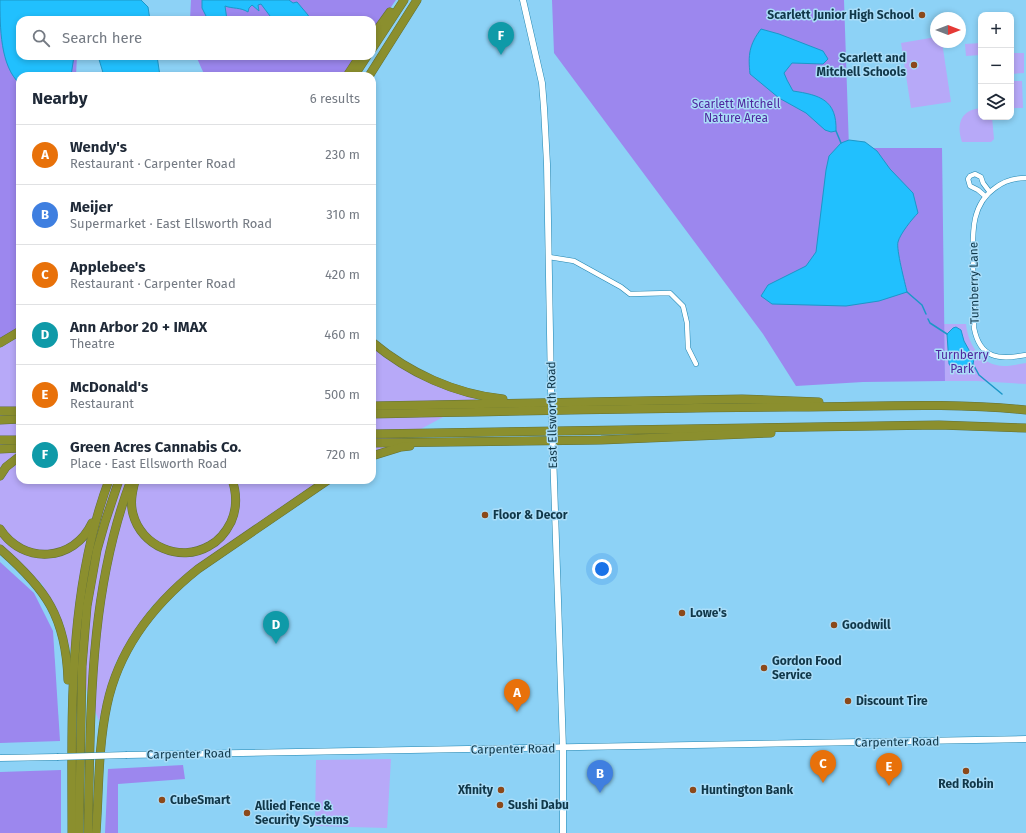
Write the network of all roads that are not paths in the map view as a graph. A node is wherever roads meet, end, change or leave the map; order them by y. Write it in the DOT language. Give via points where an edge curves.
graph roads {
  1 [pos="399,0"];
  2 [pos="404,0"];
  3 [pos="417,0"];
  4 [pos="523,0"];
  5 [pos="376,32"];
  6 [pos="376,43"];
  7 [pos="382,55"];
  8 [pos="357,60"];
  9 [pos="364,60"];
  10 [pos="349,72"];
  11 [pos="357,72"];
  12 [pos="371,72"];
  13 [pos="375,72"];
  14 [pos="1026,178"];
  15 [pos="989,191"];
  16 [pos="985,196"];
  17 [pos="549,257"];
  18 [pos="16,333"];
  19 [pos="0,343"];
  20 [pos="376,345"];
  21 [pos="1026,355"];
  22 [pos="696,364"];
  23 [pos="532,402"];
  24 [pos="376,406"];
  25 [pos="854,406"];
  26 [pos="1026,410"];
  27 [pos="0,411"];
  28 [pos="16,411"];
  29 [pos="376,414"];
  30 [pos="16,419"];
  31 [pos="0,420"];
  32 [pos="821,427"];
  33 [pos="1026,428"];
  34 [pos="376,434"];
  35 [pos="0,440"];
  36 [pos="16,440"];
  37 [pos="436,442"];
  38 [pos="376,443"];
  39 [pos="16,448"];
  40 [pos="0,449"];
  41 [pos="376,455"];
  42 [pos="16,459"];
  43 [pos="0,476"];
  44 [pos="107,484"];
  45 [pos="117,484"];
  46 [pos="129,484"];
  47 [pos="134,484"];
  48 [pos="233,484"];
  49 [pos="322,484"];
  50 [pos="99,510"];
  51 [pos="0,529"];
  52 [pos="0,549"];
  53 [pos="72,728"];
  54 [pos="1026,739"];
  55 [pos="563,748"];
  56 [pos="0,758"];
  57 [pos="72,833"];
  58 [pos="79,833"];
  59 [pos="88,833"];
  60 [pos="96,833"];
  61 [pos="563,833"];
  1 -- 5 [label="highway"];
  2 -- 6 [label="highway"];
  3 -- 7 [label="highway"];
  4 -- 17 [label="main road, East Ellsworth Road" via="544,102"];
  7 -- 12 [label="highway"];
  7 -- 13 [label="highway"];
  8 -- 10 [label="highway"];
  9 -- 11 [label="highway"];
  14 -- 15 [label="street" via="1004,182"];
  15 -- 16 [label="street, Turnberry Lane"];
  15 -- 16 [label="street" via="981,177 975,174 970,176 970,186"];
  16 -- 21 [label="street, Turnberry Lane" via="973,226 976,337 988,353 998,357"];
  17 -- 22 [label="street" via="574,261 630,294 670,293 683,306 688,323 688,348"];
  17 -- 55 [label="main road, East Ellsworth Road, bridge" via="552,452"];
  18 -- 19 [label="highway"];
  20 -- 23 [label="highway" via="405,366 434,381 476,394"];
  23 -- 24 [label="highway"];
  23 -- 25 [label="highway" via="742,399 824,402"];
  25 -- 26 [label="highway" via="973,406"];
  25 -- 29 [label="highway"];
  27 -- 28 [label="highway"];
  30 -- 31 [label="highway"];
  32 -- 33 [label="highway" via="939,425"];
  32 -- 34 [label="highway"];
  32 -- 37 [label="highway" via="783,433 601,440"];
  35 -- 36 [label="highway"];
  37 -- 38 [label="highway"];
  37 -- 41 [label="highway" via="401,447"];
  39 -- 40 [label="highway"];
  42 -- 43 [label="highway"];
  44 -- 50 [label="highway"];
  45 -- 58 [label="highway" via="98,550 87,606 82,666"];
  46 -- 59 [label="highway" via="105,570 95,636"];
  47 -- 48 [label="highway" via="131,503 132,514 138,528 154,544 166,550 187,553 209,546 227,529 235,506"];
  49 -- 60 [label="highway" via="193,573 161,602 131,642 107,705"];
  50 -- 51 [label="highway" via="90,529 79,542 59,553 28,552 8,540"];
  50 -- 53 [label="highway" via="78,611 74,644"];
  52 -- 53 [label="highway" via="42,592 62,630"];
  53 -- 57 [label="highway"];
  54 -- 55 [label="main road, Carpenter Road"];
  55 -- 56 [label="main road, Carpenter Road, bridge"];
  55 -- 61 [label="main road, East Ellsworth Road"];
}
